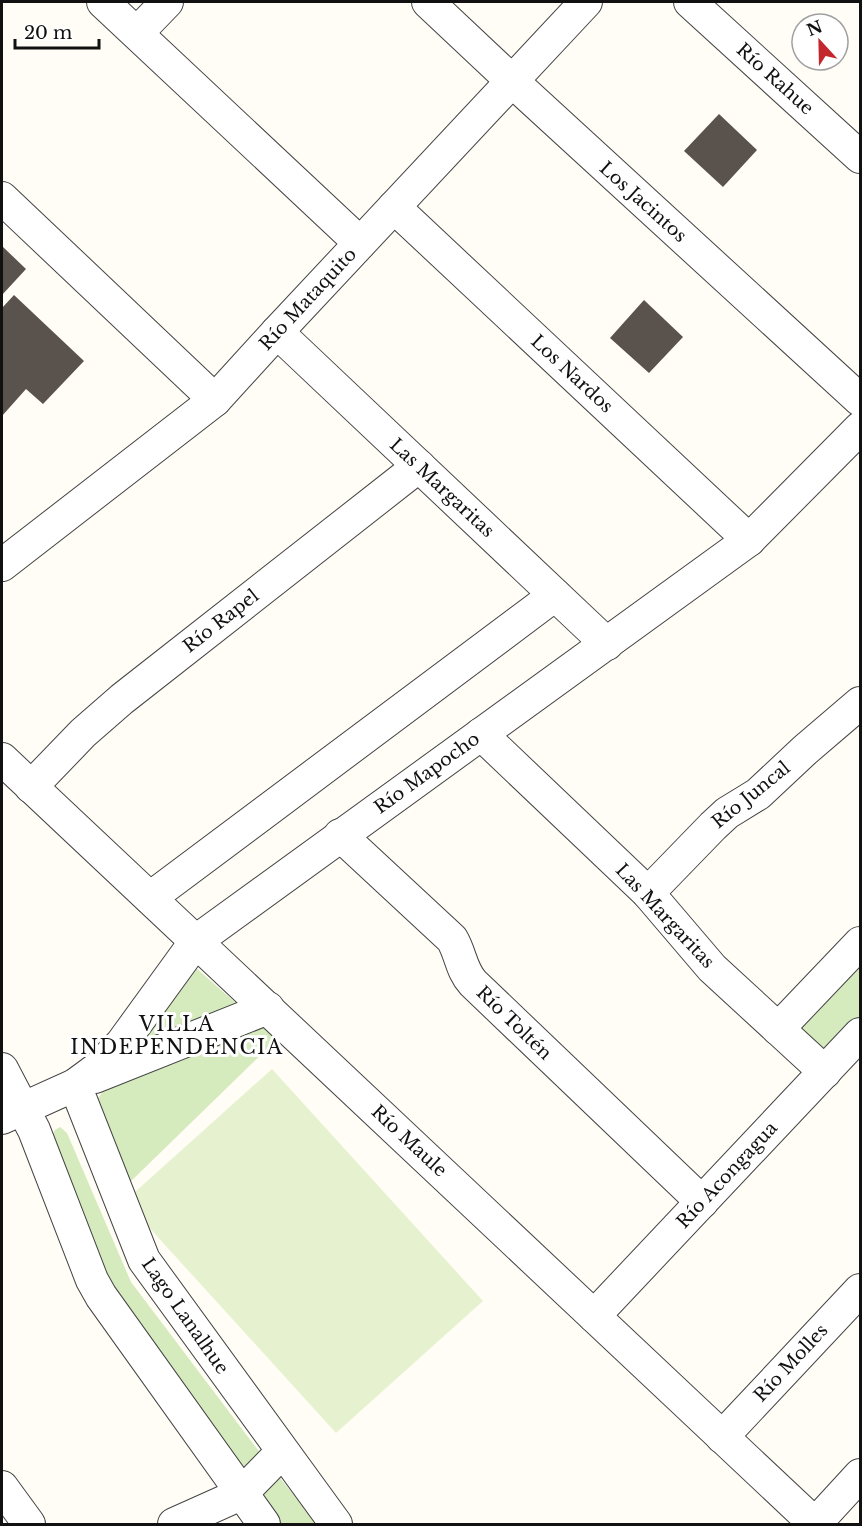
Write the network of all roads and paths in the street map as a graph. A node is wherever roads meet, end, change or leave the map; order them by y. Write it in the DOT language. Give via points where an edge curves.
graph roads {
  1 [pos="104,2"];
  2 [pos="167,2"];
  3 [pos="428,2"];
  4 [pos="586,2"];
  5 [pos="690,2"];
  6 [pos="137,33"];
  7 [pos="512,81"];
  8 [pos="861,157"];
  9 [pos="2,198"];
  10 [pos="394,207"];
  11 [pos="360,243"];
  12 [pos="277,332"];
  13 [pos="216,400"];
  14 [pos="861,400"];
  15 [pos="861,428"];
  16 [pos="419,466"];
  17 [pos="749,540"];
  18 [pos="2,565"];
  19 [pos="555,596"];
  20 [pos="607,644"];
  21 [pos="861,703"];
  22 [pos="481,734"];
  23 [pos="2,759"];
  24 [pos="31,787"];
  25 [pos="340,835"];
  26 [pos="648,893"];
  27 [pos="150,898"];
  28 [pos="196,940"];
  29 [pos="861,943"];
  30 [pos="268,1008"];
  31 [pos="778,1029"];
  32 [pos="861,1034"];
  33 [pos="2,1069"];
  34 [pos="825,1072"];
  35 [pos="75,1085"];
  36 [pos="12,1113"];
  37 [pos="702,1202"];
  38 [pos="861,1290"];
  39 [pos="594,1316"];
  40 [pos="722,1437"];
  41 [pos="282,1452"];
  42 [pos="861,1475"];
  43 [pos="2,1487"];
  44 [pos="241,1494"];
  45 [pos="28,1524"];
  46 [pos="174,1524"];
  47 [pos="264,1524"];
  48 [pos="336,1524"];
  49 [pos="815,1524"];
  1 -- 6 [label="street"];
  2 -- 6 [label="street"];
  3 -- 7 [label="street, Los Jacintos"];
  4 -- 7 [label="street, Río Mataquito"];
  5 -- 8 [label="street, Río Rahue"];
  6 -- 11 [label="street"];
  7 -- 10 [label="street, Río Mataquito"];
  7 -- 14 [label="street, Los Jacintos"];
  9 -- 13 [label="street"];
  10 -- 11 [label="street, Río Mataquito"];
  10 -- 17 [label="street, Los Nardos"];
  11 -- 12 [label="street, Río Mataquito"];
  12 -- 13 [label="street, Río Mataquito"];
  12 -- 16 [label="street, Las Margaritas"];
  13 -- 18 [label="street, Río Mataquito"];
  15 -- 17 [label="street, Río Mapocho"];
  16 -- 19 [label="street, Las Margaritas"];
  16 -- 24 [label="street, Río Rapel" via="122,699"];
  17 -- 20 [label="street, Río Mapocho"];
  19 -- 20 [label="street, Las Margaritas"];
  19 -- 27 [label="street"];
  20 -- 22 [label="street, Río Mapocho"];
  21 -- 26 [label="street, Río Juncal" via="758,794 727,813"];
  22 -- 25 [label="street, Río Mapocho"];
  22 -- 26 [label="street, Las Margaritas"];
  23 -- 24 [label="street, Río Maule"];
  24 -- 27 [label="street, Río Maule"];
  25 -- 28 [label="street, Río Mapocho"];
  25 -- 37 [label="street, Río Toltén" via="452,939 473,983"];
  26 -- 31 [label="street, Las Margaritas" via="712,968"];
  27 -- 28 [label="street, Río Maule"];
  28 -- 30 [label="street, Río Maule"];
  28 -- 35 [label="street, Río Mapocho" via="116,1050"];
  29 -- 31 [label="street"];
  30 -- 35 [label="street"];
  30 -- 39 [label="street, Río Maule"];
  31 -- 34 [label="street, Las Margaritas"];
  32 -- 34 [label="street, Río Acongagua"];
  33 -- 36 [label="street"];
  34 -- 37 [label="street, Río Acongagua"];
  35 -- 36 [label="street, Río Mapocho"];
  35 -- 41 [label="street, Lago Lanalhue" via="144,1260"];
  36 -- 44 [label="street" via="101,1296"];
  37 -- 39 [label="street, Río Acongagua"];
  38 -- 40 [label="street, Río Molles"];
  39 -- 40 [label="street, Río Maule"];
  40 -- 49 [label="street, Río Maule"];
  41 -- 44 [label="street"];
  41 -- 48 [label="street, Lago Lanalhue"];
  42 -- 49 [label="street"];
  43 -- 45 [label="street"];
  44 -- 46 [label="street"];
  44 -- 47 [label="street"];
}
